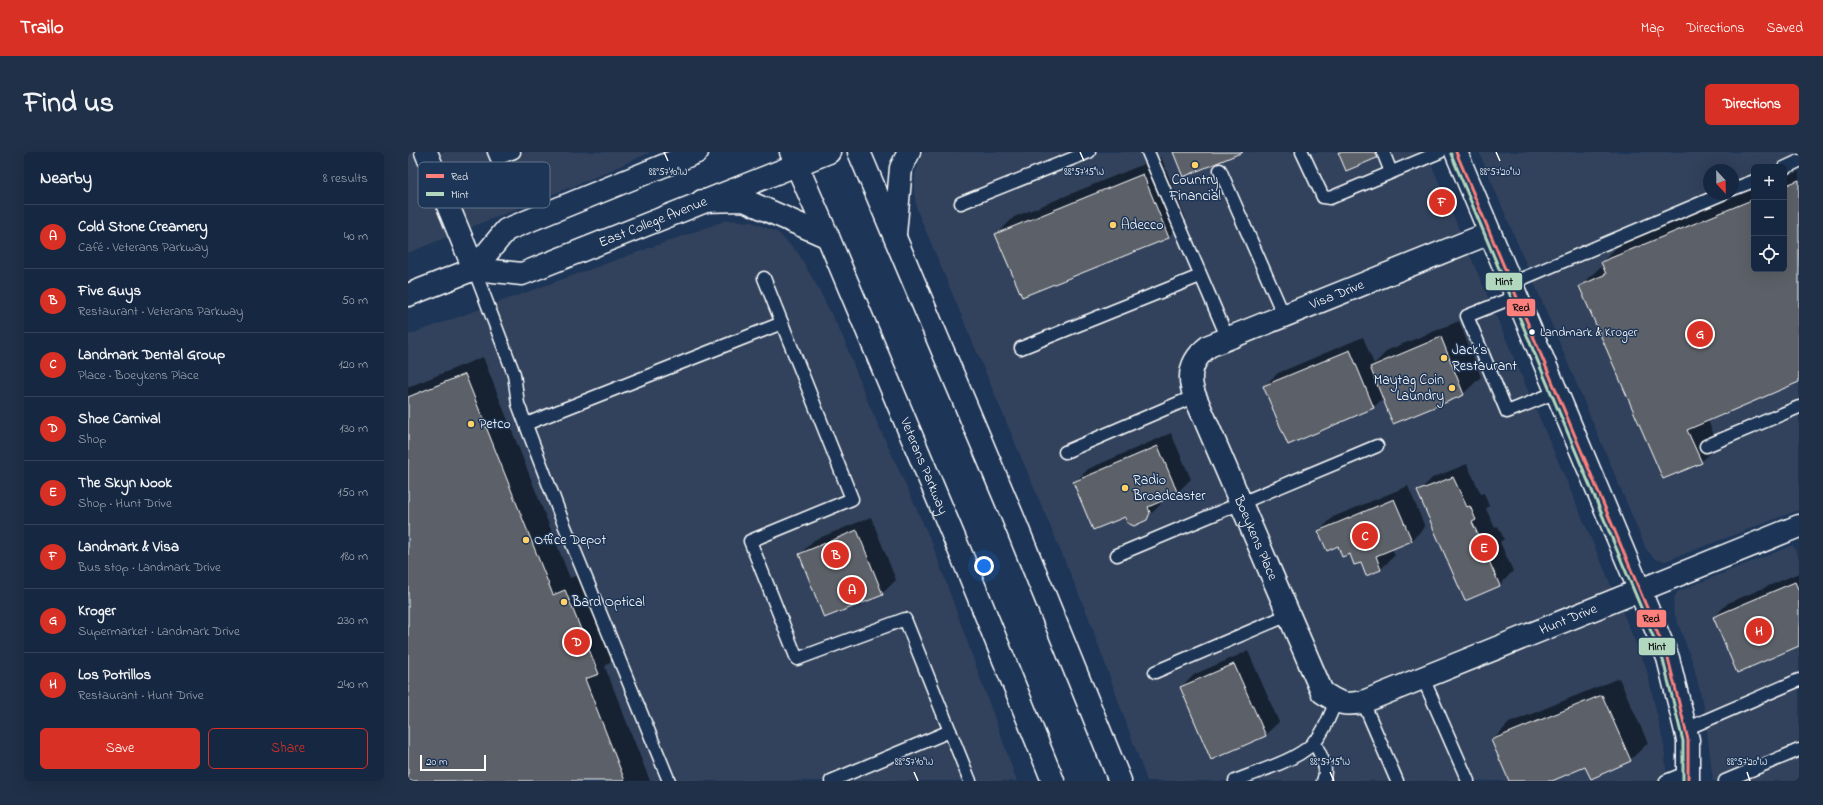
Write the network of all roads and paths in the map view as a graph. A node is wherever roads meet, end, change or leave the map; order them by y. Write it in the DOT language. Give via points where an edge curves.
graph roads {
  1 [pos="426,152"];
  2 [pos="494,152"];
  3 [pos="514,152"];
  4 [pos="828,152"];
  5 [pos="859,152"];
  6 [pos="909,152"];
  7 [pos="1089,152"];
  8 [pos="1148,152"];
  9 [pos="1302,152"];
  10 [pos="1383,152"];
  11 [pos="1440,152"];
  12 [pos="1456,152"];
  13 [pos="688,154"];
  14 [pos="794,158"];
  15 [pos="1799,161"];
  16 [pos="430,162"];
  17 [pos="1787,167"];
  18 [pos="1220,170"];
  19 [pos="1391,172"];
  20 [pos="1751,181"];
  21 [pos="1739,187"];
  22 [pos="1709,200"];
  23 [pos="702,201"];
  24 [pos="961,203"];
  25 [pos="449,208"];
  26 [pos="1490,233"];
  27 [pos="828,237"];
  28 [pos="895,237"];
  29 [pos="474,269"];
  30 [pos="1200,276"];
  31 [pos="764,278"];
  32 [pos="1514,289"];
  33 [pos="408,295"];
  34 [pos="1284,316"];
  35 [pos="782,323"];
  36 [pos="1228,339"];
  37 [pos="1021,348"];
  38 [pos="1192,366"];
  39 [pos="1557,392"];
  40 [pos="1195,396"];
  41 [pos="1799,407"];
  42 [pos="526,424"];
  43 [pos="1377,446"];
  44 [pos="1706,446"];
  45 [pos="1064,452"];
  46 [pos="1240,503"];
  47 [pos="1799,526"];
  48 [pos="1117,555"];
  49 [pos="1641,591"];
  50 [pos="1288,615"];
  51 [pos="1155,672"];
  52 [pos="1423,678"];
  53 [pos="1799,680"];
  54 [pos="1336,702"];
  55 [pos="1363,702"];
  56 [pos="1686,729"];
  57 [pos="950,731"];
  58 [pos="1314,741"];
  59 [pos="1799,750"];
  60 [pos="1688,777"];
  61 [pos="669,781"];
  62 [pos="831,781"];
  63 [pos="970,781"];
  64 [pos="1053,781"];
  65 [pos="1120,781"];
  66 [pos="1235,781"];
  67 [pos="1323,781"];
  68 [pos="1397,781"];
  69 [pos="1468,781"];
  70 [pos="1666,781"];
  71 [pos="1725,781"];
  1 -- 16 [label="main road"];
  2 -- 3 [label="lane" via="497,159"];
  4 -- 14 [label="main road, East College Avenue"];
  5 -- 28 [label="main road"];
  6 -- 28 [label="main road" via="901,168"];
  7 -- 24 [label="lane"];
  8 -- 30 [label="lane"];
  9 -- 19 [label="lane" via="1323,197 1330,198"];
  10 -- 19 [label="lane"];
  11 -- 19 [label="lane"];
  12 -- 26 [label="main road"];
  13 -- 29 [label="main road, East College Avenue" via="506,230"];
  14 -- 23 [label="main road, East College Avenue"];
  14 -- 27 [label="main road, Veterans Parkway"];
  15 -- 17 [label="lane"];
  18 -- 34 [label="lane"];
  20 -- 21 [label="lane"];
  22 -- 32 [label="lane"];
  23 -- 27 [label="main road" via="744,200"];
  23 -- 29 [label="main road, East College Avenue" via="522,274"];
  25 -- 29 [label="main road"];
  26 -- 32 [label="main road"];
  26 -- 34 [label="main road, Visa Drive"];
  27 -- 64 [label="main road, Veterans Parkway"];
  28 -- 65 [label="main road"];
  29 -- 33 [label="main road, East College Avenue"];
  29 -- 42 [label="lane" via="514,374 518,404"];
  30 -- 36 [label="lane"];
  30 -- 37 [label="lane"];
  31 -- 35 [label="lane"];
  32 -- 39 [label="main road"];
  32 -- 39 [label="lane" via="1467,316 1507,412"];
  34 -- 36 [label="main road, Visa Drive"];
  35 -- 42 [label="lane"];
  35 -- 57 [label="lane" via="852,499 750,541 797,659 905,619"];
  36 -- 38 [label="main road, Visa Drive" via="1209,346 1200,353"];
  38 -- 40 [label="main road, Boeykens Place" via="1190,383"];
  39 -- 49 [label="main road"];
  40 -- 45 [label="lane"];
  40 -- 46 [label="main road, Boeykens Place"];
  41 -- 44 [label="lane"];
  42 -- 61 [label="lane" via="561,517"];
  43 -- 46 [label="lane"];
  46 -- 48 [label="lane"];
  46 -- 50 [label="main road, Boeykens Place"];
  47 -- 49 [label="main road, Hunt Drive"];
  49 -- 52 [label="main road, Hunt Drive"];
  49 -- 56 [label="main road" via="1668,658"];
  50 -- 51 [label="lane"];
  50 -- 54 [label="main road, Boeykens Place" via="1319,687"];
  52 -- 55 [label="main road, Hunt Drive"];
  52 -- 69 [label="lane"];
  53 -- 56 [label="lane"];
  54 -- 55 [label="main road, Hunt Drive"];
  54 -- 58 [label="lane" via="1322,731"];
  55 -- 68 [label="lane"];
  56 -- 60 [label="main road"];
  57 -- 62 [label="lane"];
  57 -- 63 [label="lane"];
  58 -- 66 [label="lane" via="1294,756"];
  58 -- 67 [label="lane" via="1326,768"];
  59 -- 71 [label="lane"];
  60 -- 70 [label="lane"];
}
